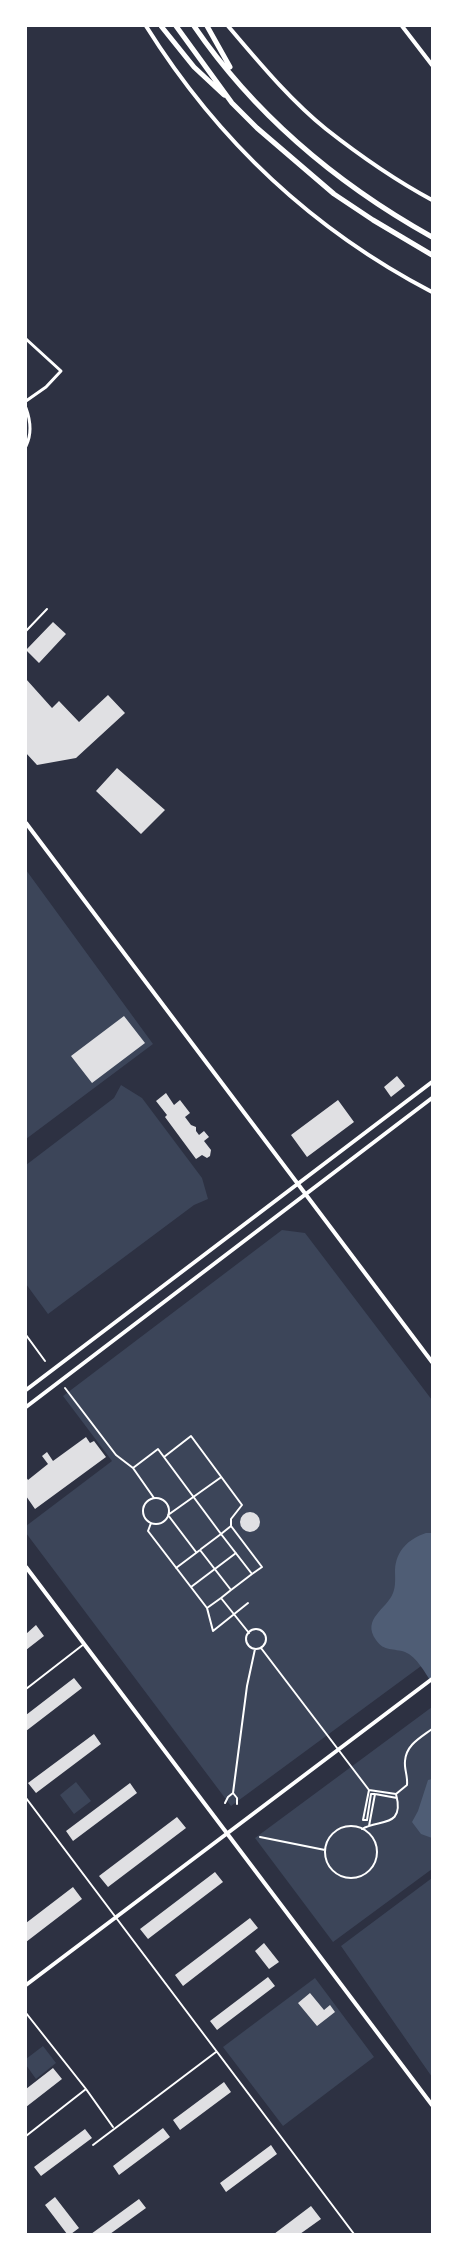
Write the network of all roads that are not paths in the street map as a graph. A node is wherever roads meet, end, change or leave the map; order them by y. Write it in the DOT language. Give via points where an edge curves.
graph roads {
  1 [pos="146,26"];
  2 [pos="161,26"];
  3 [pos="176,26"];
  4 [pos="194,26"];
  5 [pos="207,26"];
  6 [pos="228,26"];
  7 [pos="402,26"];
  8 [pos="432,64"];
  9 [pos="236,79"];
  10 [pos="232,103"];
  11 [pos="432,200"];
  12 [pos="432,237"];
  13 [pos="432,255"];
  14 [pos="432,292"];
  15 [pos="26,339"];
  16 [pos="26,401"];
  17 [pos="26,408"];
  18 [pos="26,446"];
  19 [pos="48,609"];
  20 [pos="26,631"];
  21 [pos="26,823"];
  22 [pos="432,1082"];
  23 [pos="432,1098"];
  24 [pos="297,1184"];
  25 [pos="304,1194"];
  26 [pos="26,1335"];
  27 [pos="45,1361"];
  28 [pos="432,1362"];
  29 [pos="65,1388"];
  30 [pos="26,1390"];
  31 [pos="26,1407"];
  32 [pos="163,1457"];
  33 [pos="133,1468"];
  34 [pos="221,1477"];
  35 [pos="194,1497"];
  36 [pos="154,1498"];
  37 [pos="168,1515"];
  38 [pos="151,1523"];
  39 [pos="231,1526"];
  40 [pos="221,1534"];
  41 [pos="200,1550"];
  42 [pos="196,1552"];
  43 [pos="236,1553"];
  44 [pos="26,1567"];
  45 [pos="176,1568"];
  46 [pos="215,1569"];
  47 [pos="252,1574"];
  48 [pos="191,1587"];
  49 [pos="231,1590"];
  50 [pos="221,1598"];
  51 [pos="248,1603"];
  52 [pos="207,1608"];
  53 [pos="234,1614"];
  54 [pos="249,1633"];
  55 [pos="84,1644"];
  56 [pos="261,1648"];
  57 [pos="255,1649"];
  58 [pos="430,1681"];
  59 [pos="26,1689"];
  60 [pos="432,1729"];
  61 [pos="369,1790"];
  62 [pos="233,1793"];
  63 [pos="375,1794"];
  64 [pos="397,1796"];
  65 [pos="26,1798"];
  66 [pos="225,1803"];
  67 [pos="237,1804"];
  68 [pos="369,1826"];
  69 [pos="362,1829"];
  70 [pos="228,1833"];
  71 [pos="260,1837"];
  72 [pos="325,1850"];
  73 [pos="115,1918"];
  74 [pos="26,1985"];
  75 [pos="26,2013"];
  76 [pos="216,2052"];
  77 [pos="86,2089"];
  78 [pos="432,2105"];
  79 [pos="114,2129"];
  80 [pos="26,2136"];
  81 [pos="93,2145"];
  82 [pos="354,2235"];
  1 -- 14 [label="street" via="208,114 294,202 346,241"];
  2 -- 10 [label="highway" via="194,67"];
  3 -- 10 [label="highway"];
  4 -- 9 [label="highway"];
  5 -- 9 [label="highway"];
  6 -- 11 [label="street" via="324,128 405,186"];
  7 -- 8 [label="street"];
  9 -- 12 [label="highway" via="295,142 337,177"];
  10 -- 13 [label="highway" via="334,194"];
  15 -- 16 [label="street" via="61,371"];
  17 -- 18 [label="street" via="30,427"];
  19 -- 20 [label="street"];
  21 -- 24 [label="street"];
  22 -- 24 [label="street"];
  23 -- 25 [label="street"];
  24 -- 25 [label="street"];
  24 -- 30 [label="street"];
  25 -- 28 [label="street"];
  25 -- 31 [label="street"];
  26 -- 27 [label="street"];
  29 -- 33 [label="street" via="116,1455"];
  32 -- 33 [label="street" via="158,1449"];
  32 -- 34 [label="street" via="190,1436"];
  32 -- 35 [label="street"];
  33 -- 36 [label="street"];
  34 -- 35 [label="street"];
  34 -- 39 [label="street" via="242,1504 231,1519"];
  35 -- 37 [label="street"];
  35 -- 40 [label="street"];
  36 -- 37 [label="street" via="166,1503"];
  36 -- 38 [label="street" via="146,1501 142,1509 144,1518"];
  37 -- 38 [label="street" via="163,1521"];
  37 -- 42 [label="street"];
  38 -- 45 [label="street" via="148,1531"];
  39 -- 40 [label="street"];
  39 -- 47 [label="street" via="262,1567"];
  40 -- 41 [label="street"];
  40 -- 43 [label="street"];
  41 -- 42 [label="street"];
  41 -- 46 [label="street"];
  42 -- 45 [label="street"];
  43 -- 46 [label="street"];
  43 -- 47 [label="street"];
  44 -- 55 [label="street"];
  45 -- 48 [label="street"];
  46 -- 48 [label="street"];
  46 -- 49 [label="street"];
  47 -- 49 [label="street"];
  48 -- 52 [label="street"];
  49 -- 50 [label="street"];
  50 -- 52 [label="street"];
  50 -- 53 [label="street"];
  51 -- 53 [label="street"];
  52 -- 53 [label="street" via="213,1630"];
  53 -- 54 [label="street"];
  54 -- 56 [label="street" via="263,1632 266,1641"];
  54 -- 57 [label="street" via="247,1643"];
  55 -- 59 [label="street"];
  55 -- 70 [label="street"];
  56 -- 57 [label="street"];
  56 -- 61 [label="street"];
  57 -- 62 [label="street"];
  58 -- 70 [label="street"];
  60 -- 64 [label="street" via="408,1748 404,1764 407,1785"];
  61 -- 63 [label="street" via="363,1820 367,1820 371,1794"];
  61 -- 64 [label="street"];
  62 -- 66 [label="street"];
  62 -- 67 [label="street"];
  63 -- 64 [label="street"];
  63 -- 68 [label="street"];
  64 -- 68 [label="street" via="395,1816 379,1826"];
  65 -- 73 [label="street"];
  68 -- 69 [label="street"];
  69 -- 72 [label="street" via="339,1830"];
  69 -- 72 [label="street" via="370,1835 377,1850 373,1867 367,1873 343,1877 330,1867"];
  70 -- 73 [label="street"];
  70 -- 78 [label="street"];
  71 -- 72 [label="street"];
  73 -- 74 [label="street"];
  73 -- 76 [label="street"];
  75 -- 77 [label="street"];
  76 -- 79 [label="street"];
  76 -- 82 [label="street"];
  77 -- 79 [label="street"];
  77 -- 80 [label="street"];
  79 -- 81 [label="street"];
}
